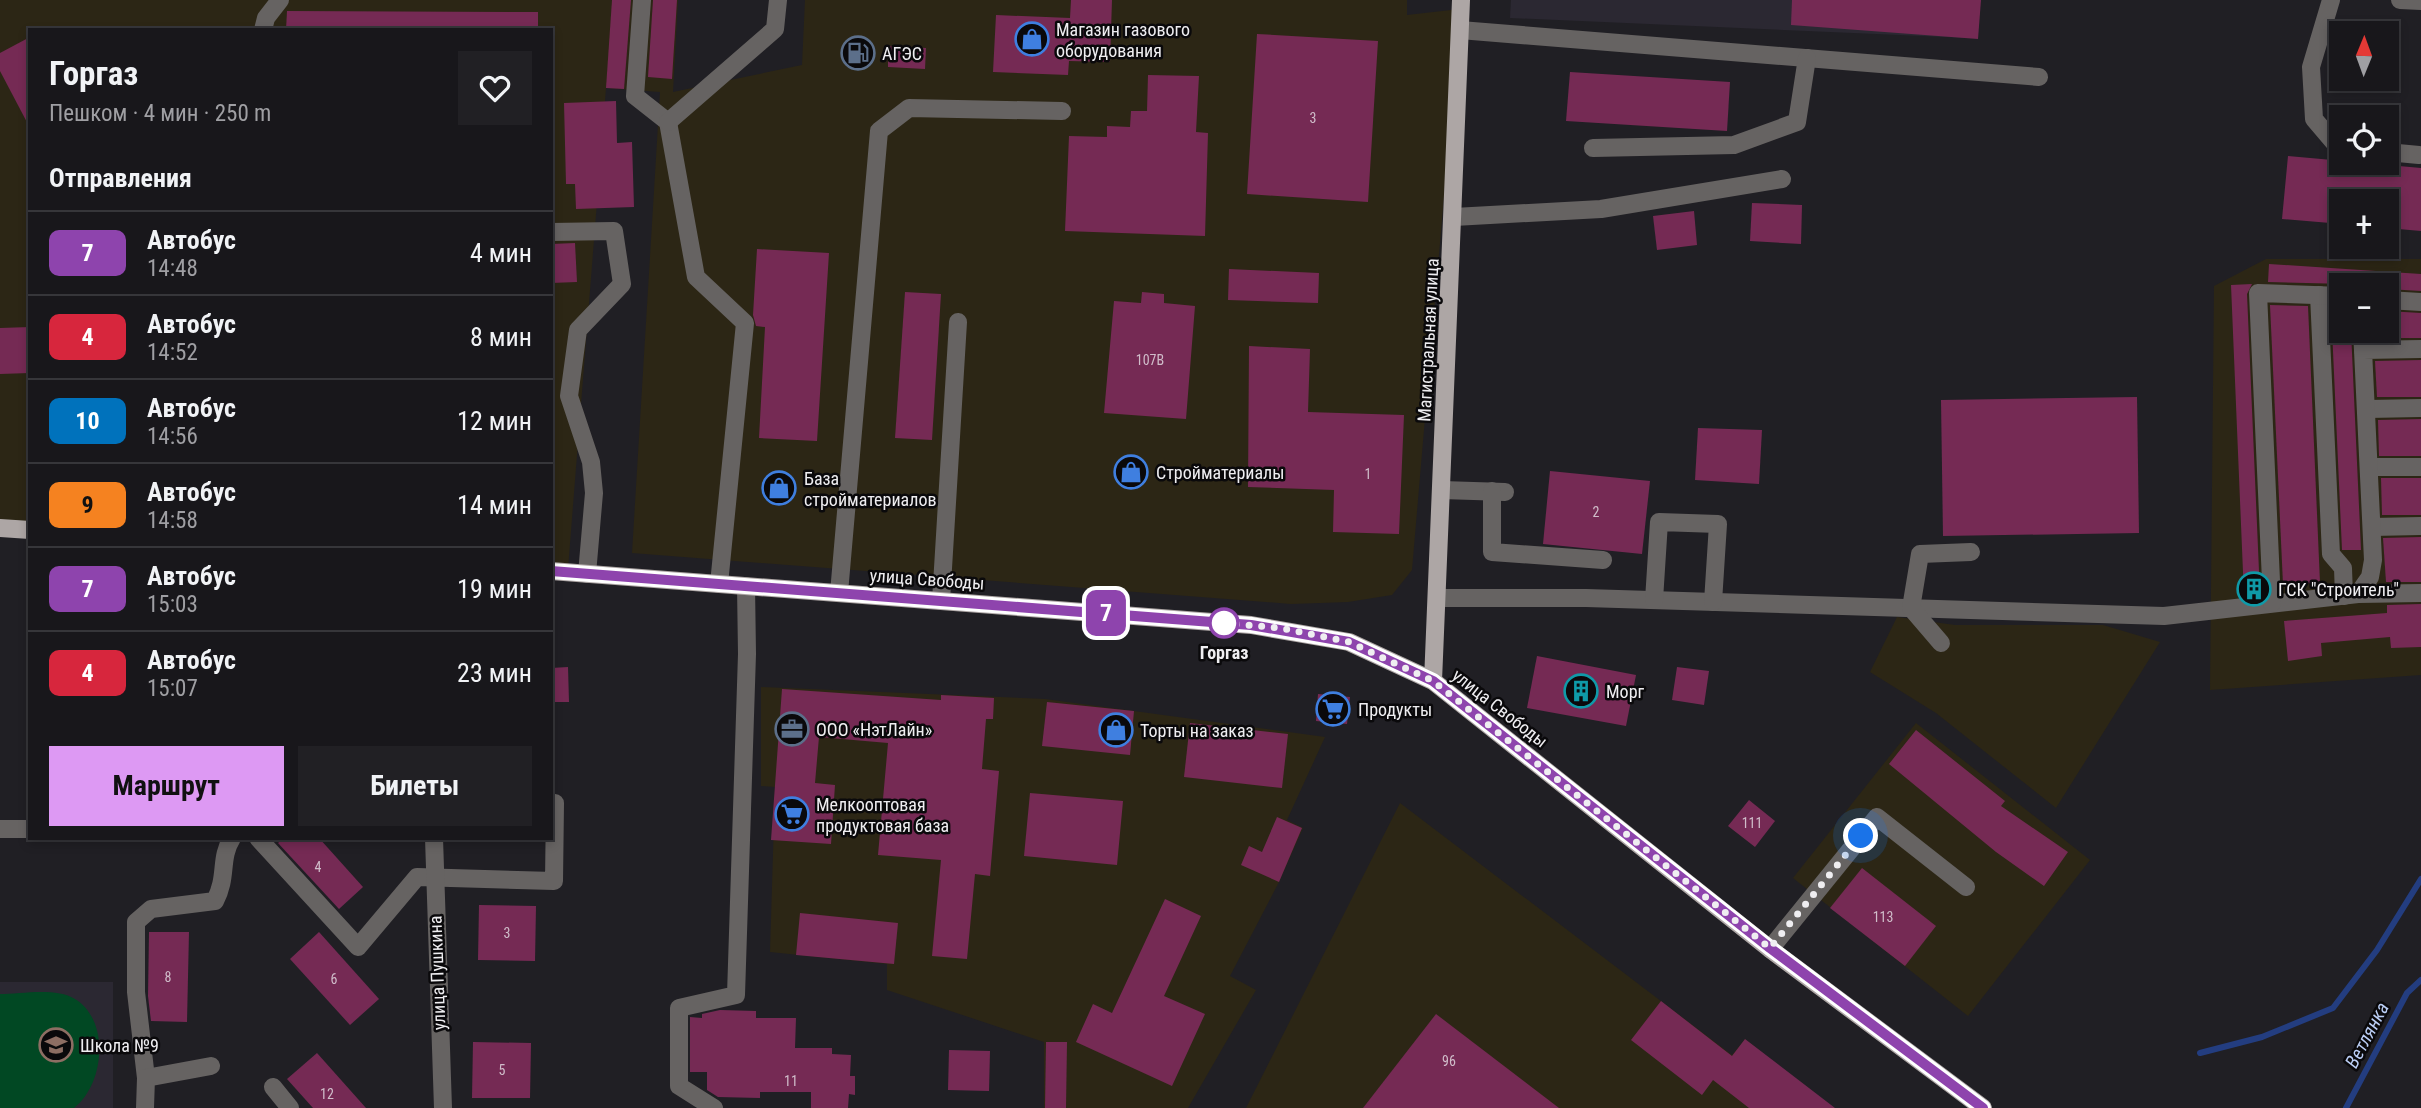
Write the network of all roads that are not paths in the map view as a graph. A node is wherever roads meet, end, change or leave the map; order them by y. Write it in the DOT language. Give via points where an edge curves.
graph roads {
  1 [pos="280,0"];
  2 [pos="642,0"];
  3 [pos="778,0"];
  4 [pos="1461,0"];
  5 [pos="2331,0"];
  6 [pos="2400,0"];
  7 [pos="2421,1"];
  8 [pos="263,28"];
  9 [pos="1460,30"];
  10 [pos="1807,58"];
  11 [pos="2039,76"];
  12 [pos="1062,111"];
  13 [pos="668,122"];
  14 [pos="2329,137"];
  15 [pos="1593,148"];
  16 [pos="2399,153"];
  17 [pos="2419,155"];
  18 [pos="1782,179"];
  19 [pos="1454,217"];
  20 [pos="553,232"];
  21 [pos="2319,295"];
  22 [pos="2329,295"];
  23 [pos="2399,301"];
  24 [pos="2421,302"];
  25 [pos="958,322"];
  26 [pos="2363,343"];
  27 [pos="2421,349"];
  28 [pos="2363,350"];
  29 [pos="2368,408"];
  30 [pos="2421,408"];
  31 [pos="2370,467"];
  32 [pos="2421,467"];
  33 [pos="1442,490"];
  34 [pos="2421,526"];
  35 [pos="2372,527"];
  36 [pos="0,528"];
  37 [pos="28,530"];
  38 [pos="1971,552"];
  39 [pos="1603,560"];
  40 [pos="553,571"];
  41 [pos="587,574"];
  42 [pos="719,584"];
  43 [pos="746,586"];
  44 [pos="839,593"];
  45 [pos="2421,593"];
  46 [pos="2351,595"];
  47 [pos="1437,598"];
  48 [pos="1654,600"];
  49 [pos="941,601"];
  50 [pos="1713,602"];
  51 [pos="2272,603"];
  52 [pos="1911,608"];
  53 [pos="1941,643"];
  54 [pos="1433,681"];
  55 [pos="553,803"];
  56 [pos="0,829"];
  57 [pos="28,829"];
  58 [pos="231,840"];
  59 [pos="260,840"];
  60 [pos="433,840"];
  61 [pos="433,878"];
  62 [pos="1966,887"];
  63 [pos="1770,948"];
  64 [pos="211,1066"];
  65 [pos="146,1078"];
  66 [pos="273,1087"];
  67 [pos="145,1108"];
  68 [pos="290,1108"];
  69 [pos="443,1108"];
  70 [pos="713,1108"];
  71 [pos="1983,1108"];
  1 -- 8 [label="street" via="265,18"];
  2 -- 13 [label="street" via="635,96"];
  3 -- 13 [label="street" via="775,29"];
  4 -- 9 [label="main road, Магистральная улица"];
  5 -- 14 [label="street" via="2311,67 2314,119"];
  6 -- 7 [label="street"];
  9 -- 10 [label="street"];
  9 -- 19 [label="main road, Магистральная улица"];
  10 -- 11 [label="street"];
  10 -- 15 [label="street" via="1797,122 1734,145"];
  12 -- 44 [label="street" via="909,108 879,131"];
  13 -- 42 [label="street" via="696,277 744,323"];
  16 -- 17 [label="street"];
  18 -- 19 [label="street" via="1601,209"];
  19 -- 33 [label="main road, Магистральная улица"];
  20 -- 41 [label="street" via="614,231 622,284 578,330 569,396 591,462 594,493"];
  21 -- 22 [label="street"];
  21 -- 46 [label="street" via="2331,554 2343,568"];
  21 -- 51 [label="street" via="2258,293"];
  23 -- 24 [label="street"];
  25 -- 49 [label="street"];
  26 -- 28 [label="street"];
  27 -- 28 [label="street"];
  28 -- 29 [label="street"];
  29 -- 30 [label="street"];
  29 -- 31 [label="street"];
  31 -- 32 [label="street"];
  31 -- 35 [label="street"];
  33 -- 39 [label="street" via="1498,491 1492,552"];
  33 -- 47 [label="main road, Магистральная улица"];
  34 -- 35 [label="street"];
  35 -- 46 [label="street" via="2370,577"];
  36 -- 37 [label="main road"];
  38 -- 52 [label="street" via="1920,554"];
  40 -- 41 [label="main road, улица Свободы"];
  41 -- 42 [label="main road, улица Свободы"];
  42 -- 43 [label="main road, улица Свободы"];
  43 -- 44 [label="main road, улица Свободы"];
  43 -- 70 [label="street" via="736,995 679,1008 679,1086"];
  44 -- 49 [label="main road, улица Свободы"];
  45 -- 46 [label="street"];
  46 -- 51 [label="street"];
  47 -- 48 [label="street"];
  47 -- 54 [label="main road, Магистральная улица"];
  48 -- 50 [label="street"];
  48 -- 50 [label="street" via="1660,522 1718,524"];
  49 -- 54 [label="main road, улица Свободы" via="1281,628 1349,642"];
  50 -- 52 [label="street"];
  51 -- 52 [label="street" via="2164,616"];
  52 -- 53 [label="street"];
  54 -- 63 [label="main road, улица Свободы"];
  55 -- 61 [label="street" via="554,881"];
  56 -- 57 [label="street"];
  58 -- 65 [label="street" via="224,850 224,883 215,901 151,909 136,922 136,992"];
  59 -- 61 [label="street" via="358,947 416,877"];
  60 -- 61 [label="street, улица Пушкина"];
  61 -- 69 [label="street, улица Пушкина"];
  62 -- 63 [label="street" via="1877,817"];
  63 -- 71 [label="main road, улица Свободы"];
  64 -- 65 [label="street"];
  65 -- 67 [label="street"];
  66 -- 68 [label="street"];
}
